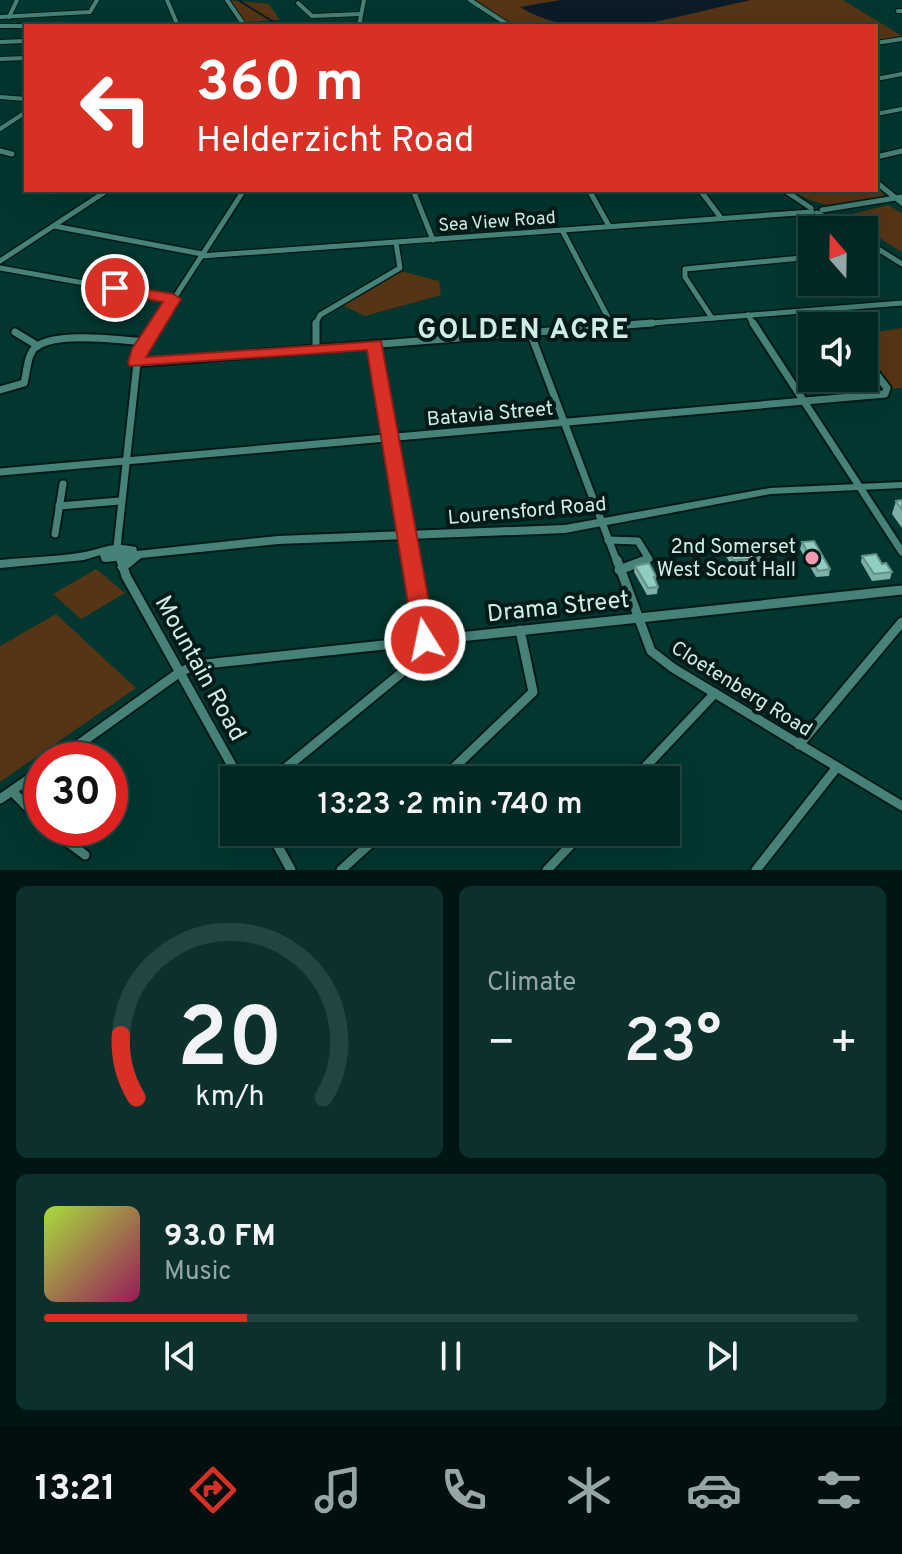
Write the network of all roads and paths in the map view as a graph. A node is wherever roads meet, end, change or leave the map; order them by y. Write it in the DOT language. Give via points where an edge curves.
graph roads {
  1 [pos="17,0"];
  2 [pos="97,0"];
  3 [pos="167,0"];
  4 [pos="227,0"];
  5 [pos="364,0"];
  6 [pos="470,0"];
  7 [pos="298,3"];
  8 [pos="361,14"];
  9 [pos="9,16"];
  10 [pos="0,17"];
  11 [pos="242,22"];
  12 [pos="176,24"];
  13 [pos="359,24"];
  14 [pos="507,24"];
  15 [pos="2,26"];
  16 [pos="24,26"];
  17 [pos="902,39"];
  18 [pos="24,41"];
  19 [pos="0,42"];
  20 [pos="878,43"];
  21 [pos="24,58"];
  22 [pos="0,59"];
  23 [pos="902,74"];
  24 [pos="878,79"];
  25 [pos="0,97"];
  26 [pos="24,99"];
  27 [pos="902,109"];
  28 [pos="24,113"];
  29 [pos="878,114"];
  30 [pos="0,129"];
  31 [pos="0,151"];
  32 [pos="902,151"];
  33 [pos="12,154"];
  34 [pos="878,157"];
  35 [pos="878,183"];
  36 [pos="105,192"];
  37 [pos="243,192"];
  38 [pos="414,192"];
  39 [pos="590,192"];
  40 [pos="702,192"];
  41 [pos="787,192"];
  42 [pos="900,199"];
  43 [pos="816,210"];
  44 [pos="825,216"];
  45 [pos="721,218"];
  46 [pos="54,226"];
  47 [pos="609,226"];
  48 [pos="562,230"];
  49 [pos="433,240"];
  50 [pos="396,243"];
  51 [pos="878,249"];
  52 [pos="878,251"];
  53 [pos="881,251"];
  54 [pos="202,255"];
  55 [pos="798,258"];
  56 [pos="0,261"];
  57 [pos="902,264"];
  58 [pos="0,268"];
  59 [pos="173,299"];
  60 [pos="902,303"];
  61 [pos="826,309"];
  62 [pos="828,312"];
  63 [pos="748,315"];
  64 [pos="712,318"];
  65 [pos="613,326"];
  66 [pos="15,332"];
  67 [pos="530,332"];
  68 [pos="145,342"];
  69 [pos="375,344"];
  70 [pos="38,346"];
  71 [pos="316,349"];
  72 [pos="136,363"];
  73 [pos="878,379"];
  74 [pos="0,390"];
  75 [pos="805,402"];
  76 [pos="563,423"];
  77 [pos="390,438"];
  78 [pos="125,461"];
  79 [pos="0,472"];
  80 [pos="63,484"];
  81 [pos="902,485"];
  82 [pos="859,486"];
  83 [pos="120,501"];
  84 [pos="59,506"];
  85 [pos="602,524"];
  86 [pos="55,534"];
  87 [pos="408,537"];
  88 [pos="608,540"];
  89 [pos="902,552"];
  90 [pos="116,557"];
  91 [pos="0,564"];
  92 [pos="619,570"];
  93 [pos="902,590"];
  94 [pos="638,618"];
  95 [pos="902,622"];
  96 [pos="520,630"];
  97 [pos="421,640"];
  98 [pos="180,672"];
  99 [pos="715,693"];
  100 [pos="82,742"];
  101 [pos="799,745"];
  102 [pos="232,766"];
  103 [pos="288,766"];
  104 [pos="456,766"];
  105 [pos="646,766"];
  106 [pos="837,767"];
  107 [pos="24,783"];
  108 [pos="12,791"];
  109 [pos="0,799"];
  110 [pos="24,803"];
  111 [pos="902,806"];
  112 [pos="73,846"];
  113 [pos="278,846"];
  114 [pos="368,846"];
  115 [pos="570,846"];
  116 [pos="85,855"];
  117 [pos="291,870"];
  118 [pos="341,870"];
  119 [pos="547,870"];
  120 [pos="756,870"];
  1 -- 9 [label="street"];
  2 -- 9 [label="street" via="90,12"];
  3 -- 12 [label="street"];
  4 -- 11 [label="street"];
  5 -- 8 [label="street"];
  6 -- 14 [label="street"];
  7 -- 8 [label="street" via="309,15"];
  8 -- 13 [label="street"];
  9 -- 10 [label="street"];
  9 -- 15 [label="street"];
  15 -- 16 [label="street"];
  17 -- 20 [label="street"];
  18 -- 19 [label="street"];
  21 -- 22 [label="street"];
  23 -- 24 [label="street"];
  25 -- 26 [label="street"];
  27 -- 29 [label="street"];
  28 -- 30 [label="street"];
  31 -- 33 [label="street"];
  32 -- 34 [label="street"];
  35 -- 42 [label="street"];
  36 -- 46 [label="street"];
  37 -- 54 [label="street"];
  38 -- 49 [label="street"];
  39 -- 47 [label="street"];
  40 -- 45 [label="street"];
  41 -- 43 [label="street"];
  42 -- 43 [label="street, Sea View Road"];
  43 -- 44 [label="street"];
  43 -- 45 [label="street, Sea View Road"];
  45 -- 47 [label="street, Sea View Road"];
  46 -- 54 [label="street, Sea View Road"];
  46 -- 56 [label="street"];
  47 -- 48 [label="street, Sea View Road"];
  48 -- 49 [label="street, Sea View Road"];
  48 -- 65 [label="street"];
  49 -- 50 [label="street, Sea View Road"];
  50 -- 54 [label="street, Sea View Road"];
  50 -- 71 [label="street" via="400,268 320,315 314,326"];
  51 -- 53 [label="street"];
  52 -- 53 [label="street"];
  53 -- 57 [label="street"];
  54 -- 59 [label="street"];
  55 -- 64 [label="street" via="685,269"];
  58 -- 59 [label="street"];
  59 -- 68 [label="street"];
  60 -- 61 [label="street"];
  61 -- 62 [label="street"];
  61 -- 63 [label="street"];
  63 -- 64 [label="street"];
  63 -- 75 [label="street"];
  64 -- 65 [label="street"];
  65 -- 67 [label="street"];
  66 -- 70 [label="street"];
  67 -- 69 [label="street"];
  67 -- 76 [label="street, Cloetenberg Road"];
  68 -- 70 [label="street" via="93,338"];
  68 -- 72 [label="street"];
  69 -- 71 [label="street"];
  69 -- 77 [label="street"];
  70 -- 74 [label="street" via="24,383"];
  71 -- 72 [label="street"];
  72 -- 78 [label="street"];
  73 -- 75 [label="street, Batavia Street" via="887,393"];
  75 -- 76 [label="street, Batavia Street"];
  75 -- 82 [label="street"];
  76 -- 77 [label="street, Batavia Street"];
  76 -- 85 [label="street, Cloetenberg Road"];
  77 -- 78 [label="street, Batavia Street"];
  77 -- 87 [label="street"];
  78 -- 79 [label="street, Batavia Street"];
  78 -- 83 [label="street"];
  80 -- 84 [label="street"];
  81 -- 82 [label="street, Lourensford Road"];
  82 -- 85 [label="street, Lourensford Road" via="757,493"];
  82 -- 89 [label="street"];
  83 -- 84 [label="street"];
  83 -- 90 [label="street"];
  84 -- 86 [label="street"];
  85 -- 87 [label="street, Lourensford Road"];
  85 -- 88 [label="street, Cloetenberg Road"];
  87 -- 90 [label="street, Lourensford Road" via="278,540"];
  87 -- 97 [label="street"];
  88 -- 92 [label="street, Cloetenberg Road"];
  88 -- 92 [label="street" via="638,541 648,553 644,564"];
  90 -- 91 [label="street"];
  90 -- 98 [label="street, Mountain Road"];
  92 -- 94 [label="street, Cloetenberg Road"];
  93 -- 94 [label="street, Drama Street"];
  94 -- 96 [label="street, Drama Street"];
  94 -- 99 [label="street, Cloetenberg Road" via="654,654"];
  95 -- 101 [label="street"];
  96 -- 97 [label="street, Drama Street"];
  96 -- 104 [label="street" via="534,685 531,697"];
  97 -- 98 [label="street, Drama Street" via="196,665"];
  97 -- 103 [label="street" via="416,661"];
  98 -- 100 [label="street, Drama Street"];
  98 -- 102 [label="street, Mountain Road"];
  99 -- 101 [label="street, Cloetenberg Road"];
  99 -- 105 [label="street"];
  101 -- 106 [label="street, Cloetenberg Road"];
  106 -- 111 [label="street, Cloetenberg Road"];
  106 -- 120 [label="street"];
  107 -- 108 [label="street"];
  108 -- 109 [label="street"];
  108 -- 110 [label="street"];
  112 -- 116 [label="street"];
  113 -- 117 [label="street"];
  114 -- 118 [label="street"];
  115 -- 119 [label="street"];
}
